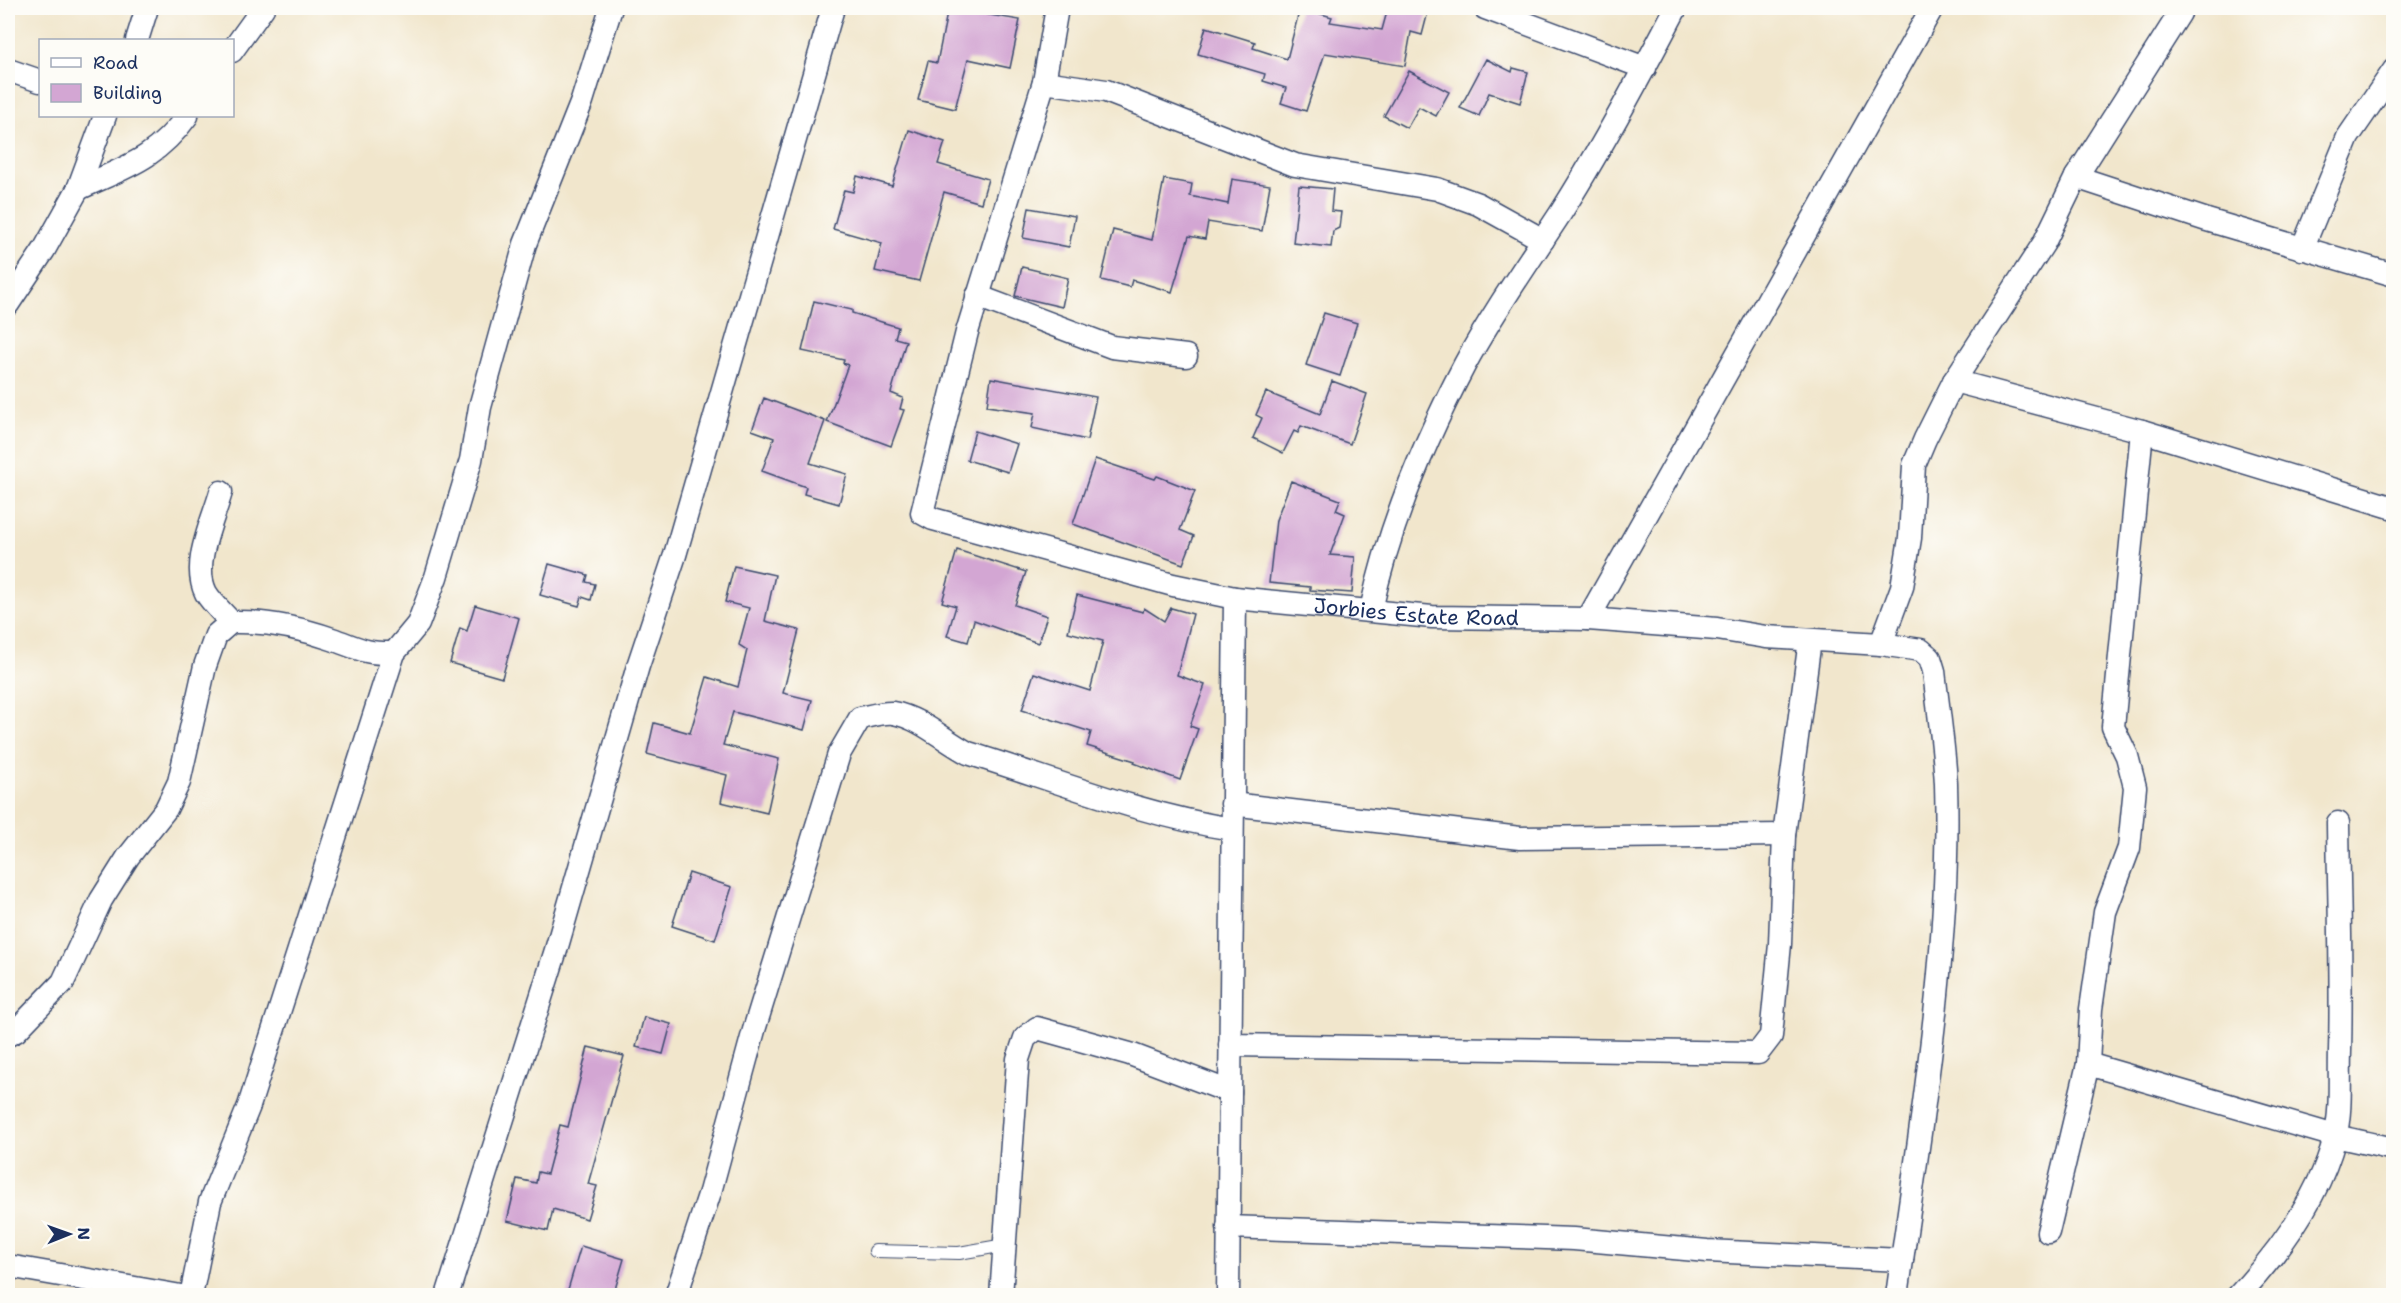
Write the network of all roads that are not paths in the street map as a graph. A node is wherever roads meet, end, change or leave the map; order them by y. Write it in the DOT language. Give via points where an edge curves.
graph roads {
  1 [pos="147,8"];
  2 [pos="263,8"];
  3 [pos="611,8"];
  4 [pos="833,8"];
  5 [pos="1057,8"];
  6 [pos="1485,8"];
  7 [pos="1676,8"];
  8 [pos="1932,8"];
  9 [pos="2180,13"];
  10 [pos="136,39"];
  11 [pos="234,48"];
  12 [pos="1645,68"];
  13 [pos="8,70"];
  14 [pos="2394,70"];
  15 [pos="39,81"];
  16 [pos="1044,82"];
  17 [pos="105,117"];
  18 [pos="186,117"];
  19 [pos="2076,177"];
  20 [pos="78,189"];
  21 [pos="1543,240"];
  22 [pos="2302,249"];
  23 [pos="2394,275"];
  24 [pos="977,296"];
  25 [pos="8,304"];
  26 [pos="1186,356"];
  27 [pos="1954,381"];
  28 [pos="2142,431"];
  29 [pos="221,492"];
  30 [pos="2394,508"];
  31 [pos="1234,598"];
  32 [pos="1371,610"];
  33 [pos="1588,619"];
  34 [pos="231,622"];
  35 [pos="1810,640"];
  36 [pos="1881,644"];
  37 [pos="394,652"];
  38 [pos="1232,804"];
  39 [pos="2338,823"];
  40 [pos="1232,829"];
  41 [pos="1784,836"];
  42 [pos="8,1035"];
  43 [pos="1230,1045"];
  44 [pos="2088,1064"];
  45 [pos="1230,1092"];
  46 [pos="2335,1136"];
  47 [pos="2394,1149"];
  48 [pos="1228,1227"];
  49 [pos="2048,1232"];
  50 [pos="1005,1245"];
  51 [pos="875,1251"];
  52 [pos="1902,1260"];
  53 [pos="8,1266"];
  54 [pos="181,1296"];
  55 [pos="191,1296"];
  56 [pos="447,1296"];
  57 [pos="676,1296"];
  58 [pos="1001,1296"];
  59 [pos="1228,1296"];
  60 [pos="1897,1296"];
  61 [pos="2238,1296"];
  1 -- 10 [label="street"];
  2 -- 11 [label="street"];
  3 -- 37 [label="street" via="582,101 525,244 490,367 471,460 436,577 418,624"];
  4 -- 56 [label="street" via="675,555"];
  5 -- 16 [label="street"];
  6 -- 12 [label="street"];
  7 -- 12 [label="street"];
  8 -- 33 [label="street"];
  9 -- 19 [label="street"];
  12 -- 21 [label="street"];
  13 -- 15 [label="street"];
  14 -- 22 [label="street" via="2349,137"];
  16 -- 21 [label="street" via="1106,91 1295,165 1437,189 1478,204"];
  16 -- 24 [label="street"];
  17 -- 20 [label="street"];
  18 -- 20 [label="street" via="173,136 151,155"];
  19 -- 22 [label="street"];
  19 -- 27 [label="street" via="2044,243"];
  20 -- 25 [label="street"];
  21 -- 32 [label="street" via="1466,362 1446,402 1394,526"];
  22 -- 23 [label="street"];
  24 -- 26 [label="street" via="1112,347"];
  24 -- 31 [label="street, Jorbies Estate Road" via="922,513 1173,585"];
  27 -- 28 [label="street"];
  27 -- 36 [label="street" via="1914,465 1910,538 1902,587"];
  28 -- 30 [label="street"];
  28 -- 44 [label="street" via="2113,727 2127,756 2134,787 2128,848 2105,912 2091,1009"];
  29 -- 34 [label="street" via="201,577 207,594"];
  31 -- 32 [label="street, Jorbies Estate Road"];
  31 -- 38 [label="street"];
  32 -- 33 [label="street, Jorbies Estate Road" via="1432,617"];
  33 -- 35 [label="street, Jorbies Estate Road"];
  34 -- 37 [label="street" via="258,621 330,639 369,654"];
  34 -- 42 [label="street" via="216,635 205,666 179,782 166,809 128,857 101,900 63,982"];
  35 -- 36 [label="street, Jorbies Estate Road"];
  35 -- 41 [label="street"];
  36 -- 52 [label="street, Jorbies Estate Road" via="1921,650 1930,658 1946,783 1943,901 1929,1067"];
  37 -- 55 [label="street" via="249,1106 210,1202"];
  38 -- 40 [label="street"];
  38 -- 41 [label="street" via="1520,838"];
  39 -- 46 [label="street" via="2341,1005"];
  40 -- 43 [label="street"];
  40 -- 57 [label="street" via="1154,812 968,753 916,720 891,713 860,718 839,754"];
  41 -- 43 [label="street" via="1780,944 1771,1036 1758,1053"];
  43 -- 45 [label="street"];
  44 -- 46 [label="street"];
  44 -- 49 [label="street"];
  45 -- 48 [label="street"];
  45 -- 50 [label="street" via="1130,1054 1037,1028 1025,1038 1018,1059"];
  46 -- 47 [label="street"];
  46 -- 61 [label="street" via="2323,1174 2294,1224"];
  48 -- 52 [label="street" via="1574,1239 1707,1251"];
  48 -- 59 [label="street"];
  50 -- 51 [label="lane" via="959,1253"];
  50 -- 58 [label="street"];
  52 -- 60 [label="street"];
  53 -- 54 [label="street"];
}
